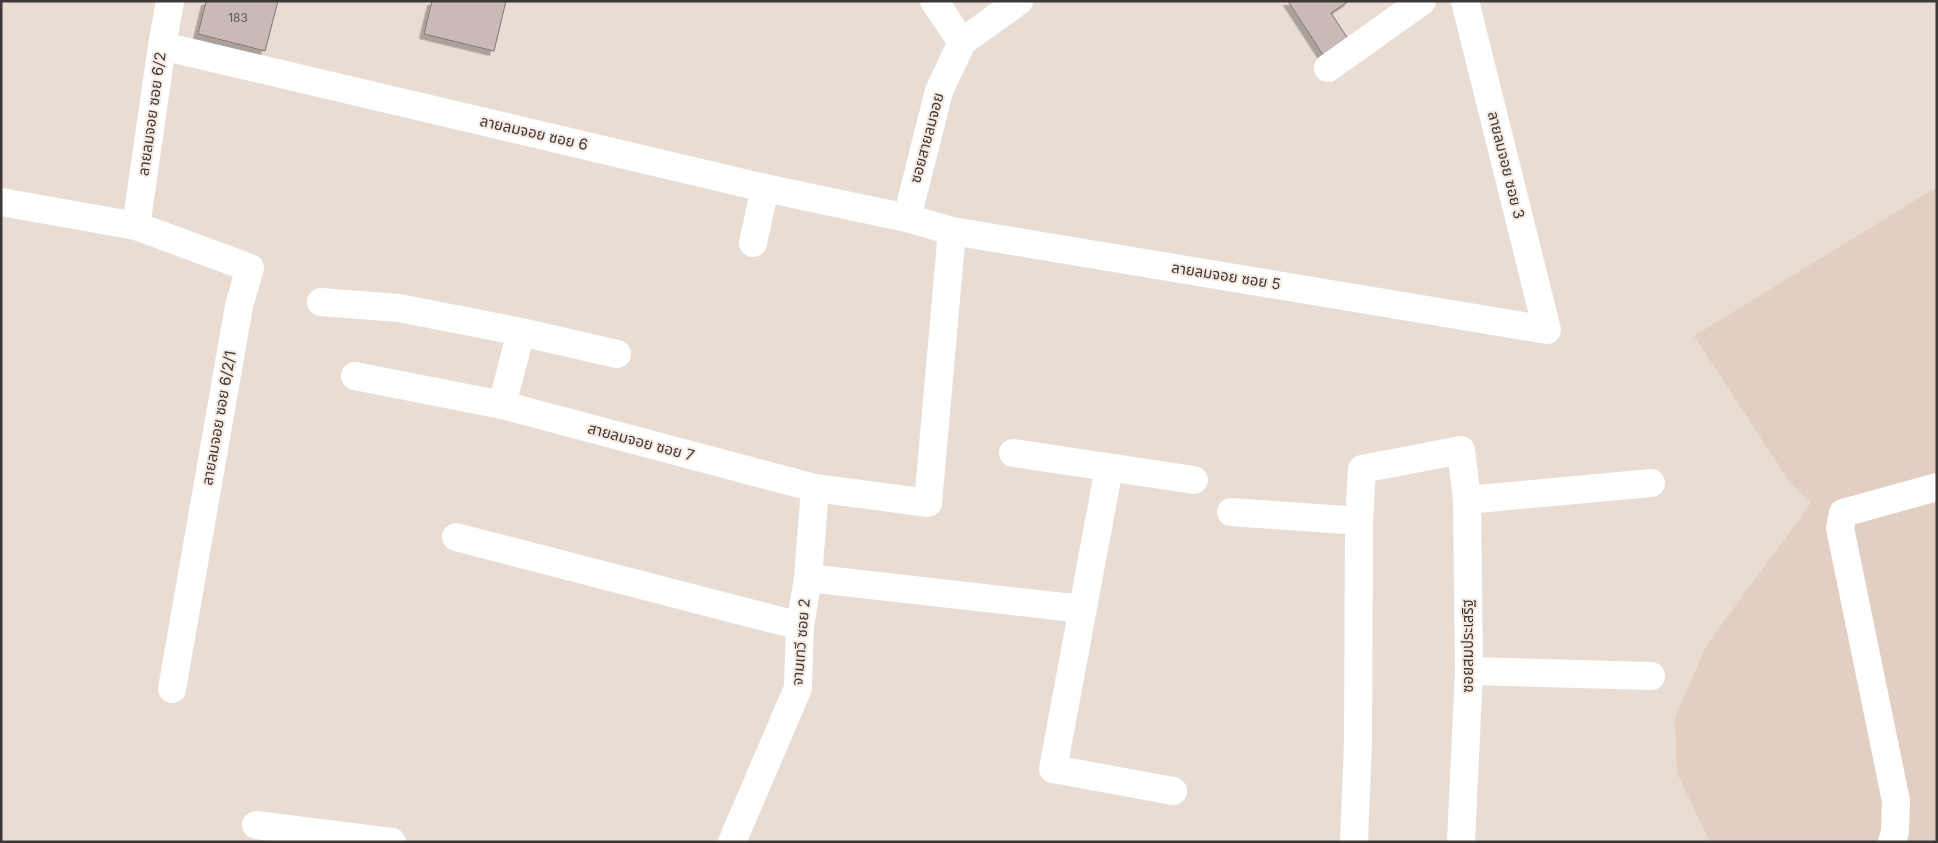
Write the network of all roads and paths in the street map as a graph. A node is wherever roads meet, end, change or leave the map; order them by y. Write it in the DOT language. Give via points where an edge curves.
graph roads {
  1 [pos="170,1"];
  2 [pos="934,1"];
  3 [pos="1019,1"];
  4 [pos="1422,1"];
  5 [pos="1465,1"];
  6 [pos="962,42"];
  7 [pos="162,46"];
  8 [pos="1328,68"];
  9 [pos="765,188"];
  10 [pos="1,202"];
  11 [pos="907,218"];
  12 [pos="136,226"];
  13 [pos="952,231"];
  14 [pos="753,243"];
  15 [pos="321,302"];
  16 [pos="1547,330"];
  17 [pos="522,332"];
  18 [pos="617,354"];
  19 [pos="355,376"];
  20 [pos="502,406"];
  21 [pos="1013,453"];
  22 [pos="1109,468"];
  23 [pos="1194,480"];
  24 [pos="1651,483"];
  25 [pos="1937,486"];
  26 [pos="815,488"];
  27 [pos="1467,500"];
  28 [pos="1231,512"];
  29 [pos="1359,521"];
  30 [pos="456,537"];
  31 [pos="808,578"];
  32 [pos="1082,610"];
  33 [pos="800,626"];
  34 [pos="1469,671"];
  35 [pos="1651,676"];
  36 [pos="172,689"];
  37 [pos="1173,791"];
  38 [pos="256,825"];
  39 [pos="392,842"];
  40 [pos="732,842"];
  41 [pos="1354,842"];
  42 [pos="1461,842"];
  43 [pos="1892,842"];
  1 -- 7 [label="street, ลายลมจอย ซอย 6/2"];
  2 -- 6 [label="street"];
  3 -- 6 [label="street, ซอยสายลมจอย"];
  4 -- 8 [label="street"];
  5 -- 16 [label="street, ลายลมจอย ซอย 3"];
  6 -- 11 [label="street, ซอยสายลมจอย" via="939,91"];
  7 -- 9 [label="street, ลายลมจอย ซอย 6"];
  7 -- 12 [label="street, ลายลมจอย ซอย 6/2"];
  9 -- 11 [label="street, ลายลมจอย ซอย 6"];
  9 -- 14 [label="street"];
  10 -- 12 [label="street"];
  11 -- 13 [label="street, ลายลมจอย ซอย 5"];
  12 -- 36 [label="street, ลายลมจอย ซอย 6/2/1" via="250,268 239,306"];
  13 -- 16 [label="street, ลายลมจอย ซอย 5"];
  13 -- 26 [label="street, สายลมจอย ซอย 7" via="928,503"];
  15 -- 17 [label="street" via="399,308"];
  17 -- 18 [label="street"];
  17 -- 20 [label="street"];
  19 -- 20 [label="street, สายลมจอย ซอย 7"];
  20 -- 26 [label="street, สายลมจอย ซอย 7"];
  21 -- 22 [label="street"];
  22 -- 23 [label="street"];
  22 -- 32 [label="street"];
  24 -- 27 [label="street"];
  25 -- 43 [label="street" via="1843,513 1840,528 1896,801"];
  26 -- 31 [label="street, จามเทวี ซอย 2"];
  27 -- 29 [label="street, ซอยสมประเสริฐ" via="1461,450 1362,469"];
  27 -- 34 [label="street, ซอยสมประเสริฐ"];
  28 -- 29 [label="street"];
  29 -- 41 [label="street"];
  30 -- 33 [label="street"];
  31 -- 32 [label="street"];
  31 -- 33 [label="street, จามเทวี ซอย 2"];
  32 -- 37 [label="street" via="1053,769"];
  33 -- 40 [label="street, จามเทวี ซอย 2" via="798,688"];
  34 -- 35 [label="street"];
  34 -- 42 [label="street, ซอยสมประเสริฐ"];
  38 -- 39 [label="street"];
}
